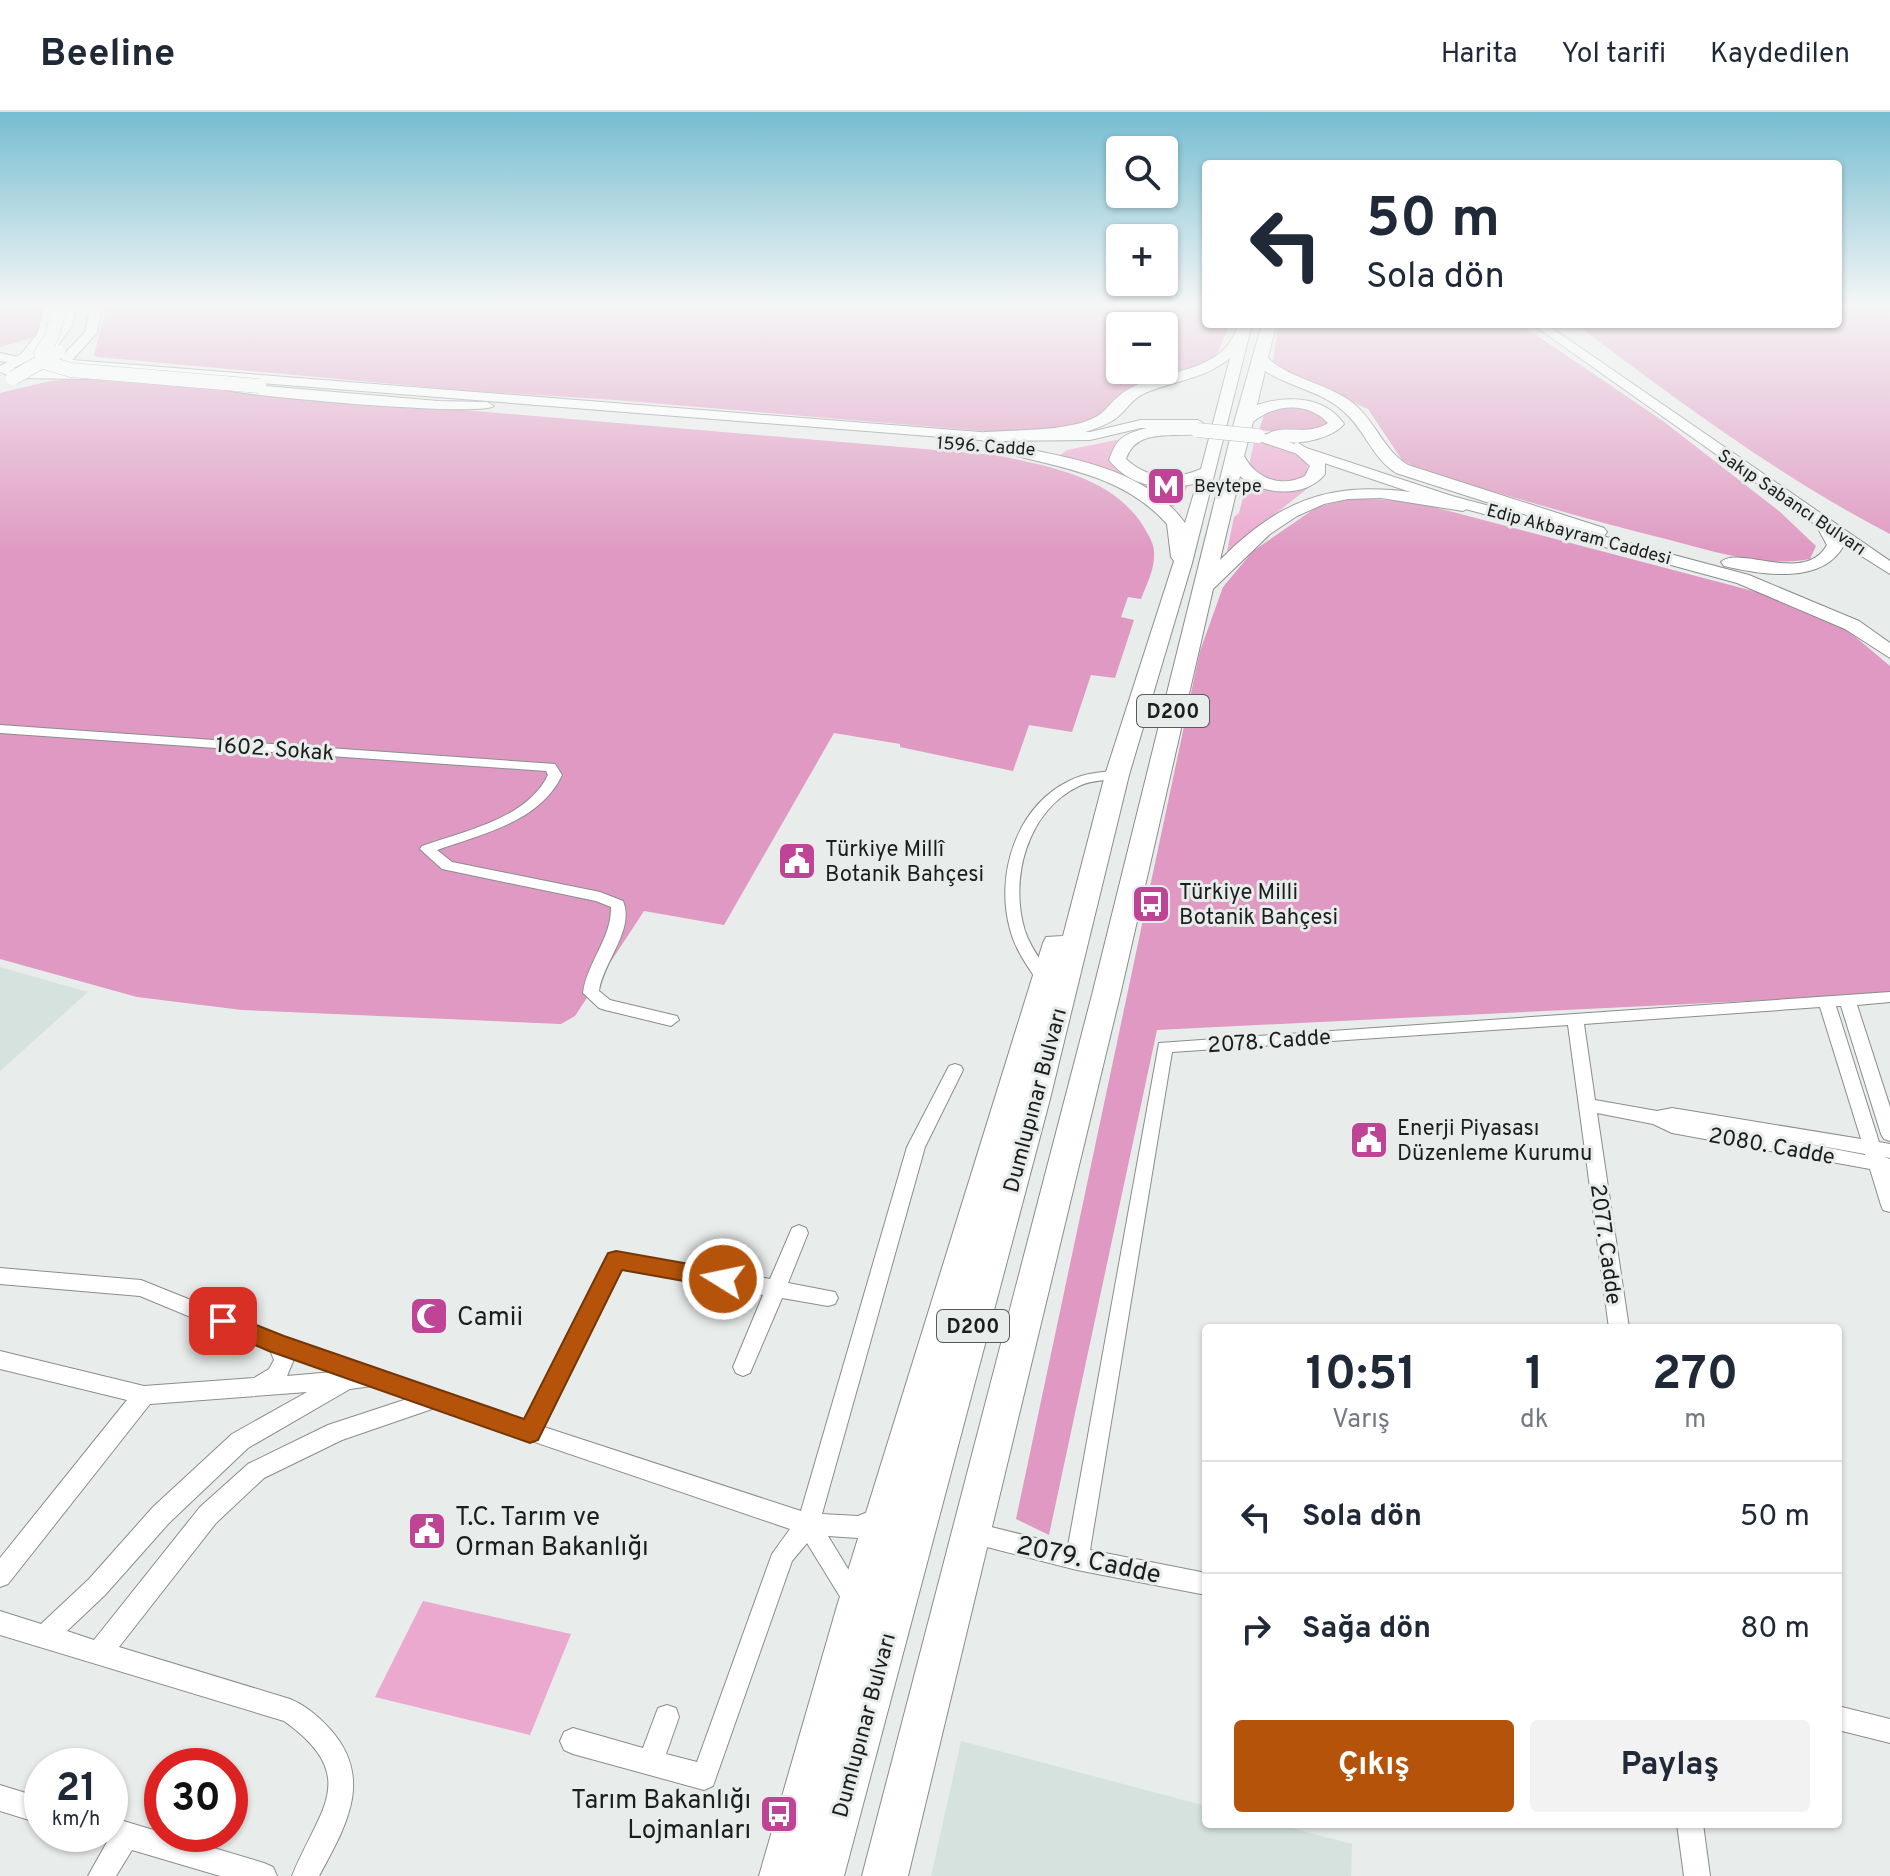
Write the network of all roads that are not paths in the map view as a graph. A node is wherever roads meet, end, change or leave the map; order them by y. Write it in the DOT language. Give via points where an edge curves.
graph roads {
  1 [pos="275,388"];
  2 [pos="279,388"];
  3 [pos="382,388"];
  4 [pos="1143,388"];
  5 [pos="1158,388"];
  6 [pos="1193,388"];
  7 [pos="1230,388"];
  8 [pos="1252,388"];
  9 [pos="1308,388"];
  10 [pos="1630,388"];
  11 [pos="1648,388"];
  12 [pos="487,406"];
  13 [pos="1224,412"];
  14 [pos="1177,423"];
  15 [pos="1242,423"];
  16 [pos="1198,427"];
  17 [pos="1264,434"];
  18 [pos="985,437"];
  19 [pos="1023,445"];
  20 [pos="1297,447"];
  21 [pos="1235,454"];
  22 [pos="1207,472"];
  23 [pos="1517,519"];
  24 [pos="1824,524"];
  25 [pos="1858,527"];
  26 [pos="1598,532"];
  27 [pos="1648,545"];
  28 [pos="1183,563"];
  29 [pos="1890,569"];
  30 [pos="1203,589"];
  31 [pos="1890,642"];
  32 [pos="1890,652"];
  33 [pos="0,729"];
  34 [pos="1117,775"];
  35 [pos="1045,979"];
  36 [pos="1890,997"];
  37 [pos="1847,999"];
  38 [pos="1826,1000"];
  39 [pos="1575,1018"];
  40 [pos="671,1020"];
  41 [pos="955,1070"];
  42 [pos="1588,1105"];
  43 [pos="1890,1134"];
  44 [pos="1882,1157"];
  45 [pos="1890,1205"];
  46 [pos="799,1233"];
  47 [pos="0,1276"];
  48 [pos="776,1289"];
  49 [pos="828,1298"];
  50 [pos="1618,1324"];
  51 [pos="277,1344"];
  52 [pos="0,1360"];
  53 [pos="743,1367"];
  54 [pos="376,1378"];
  55 [pos="348,1380"];
  56 [pos="258,1387"];
  57 [pos="144,1395"];
  58 [pos="434,1399"];
  59 [pos="530,1432"];
  60 [pos="884,1516"];
  61 [pos="808,1524"];
  62 [pos="971,1533"];
  63 [pos="1077,1559"];
  64 [pos="0,1576"];
  65 [pos="1202,1583"];
  66 [pos="858,1606"];
  67 [pos="0,1623"];
  68 [pos="45,1636"];
  69 [pos="99,1653"];
  70 [pos="667,1717"];
  71 [pos="1842,1719"];
  72 [pos="1890,1731"];
  73 [pos="573,1741"];
  74 [pos="650,1762"];
  75 [pos="0,1798"];
  76 [pos="24,1805"];
  77 [pos="1691,1828"];
  78 [pos="128,1836"];
  79 [pos="110,1852"];
  80 [pos="101,1876"];
  81 [pos="264,1876"];
  82 [pos="305,1876"];
  83 [pos="782,1876"];
  84 [pos="821,1876"];
  85 [pos="885,1876"];
  86 [pos="1697,1876"];
  1 -- 12 [label="main road, 1596. Cadde"];
  2 -- 12 [label="main road, 1596. Cadde, bridge"];
  3 -- 18 [label="main road, 1596. Cadde"];
  4 -- 18 [label="highway" via="1096,422 1060,431"];
  5 -- 14 [label="highway" via="1131,402 1135,411"];
  6 -- 13 [label="highway" via="1206,390"];
  7 -- 13 [label="highway, Dumlupınar Bulvarı / D200"];
  8 -- 15 [label="highway, Dumlupınar Bulvarı / D200"];
  9 -- 26 [label="highway" via="1348,406 1379,452 1402,469"];
  10 -- 24 [label="main road, Sakıp Sabancı Bulvarı"];
  11 -- 25 [label="main road, Sakıp Sabancı Bulvarı"];
  12 -- 19 [label="main road, 1596. Cadde"];
  13 -- 22 [label="highway, Dumlupınar Bulvarı / D200"];
  14 -- 16 [label="main road, 1596. Cadde"];
  14 -- 19 [label="main road, 1596. Cadde"];
  15 -- 17 [label="highway" via="1276,404 1309,406 1336,420 1324,434"];
  15 -- 21 [label="highway, Dumlupınar Bulvarı / D200"];
  16 -- 17 [label="main road, bridge"];
  16 -- 19 [label="main road, 1596. Cadde" via="1147,430 1045,450"];
  16 -- 22 [label="highway" via="1139,435 1125,442 1117,460 1159,483 1187,482"];
  17 -- 20 [label="main road, Edip Akbayram Caddesi"];
  17 -- 26 [label="main road, Edip Akbayram Caddesi" via="1418,486"];
  18 -- 19 [label="main road, 1596. Cadde"];
  19 -- 28 [label="highway" via="1144,495 1176,523"];
  20 -- 21 [label="highway" via="1319,465 1319,472 1314,480 1292,486 1251,478"];
  20 -- 23 [label="main road, Edip Akbayram Caddesi" via="1409,488"];
  21 -- 30 [label="highway, Dumlupınar Bulvarı / D200"];
  22 -- 28 [label="highway, Dumlupınar Bulvarı / D200"];
  23 -- 30 [label="highway" via="1414,496 1336,494 1288,512"];
  23 -- 32 [label="main road, Edip Akbayram Caddesi" via="1759,585 1852,625"];
  24 -- 27 [label="main road" via="1835,551 1823,561 1798,567 1754,566"];
  24 -- 29 [label="main road, Sakıp Sabancı Bulvarı"];
  26 -- 27 [label="main road, Edip Akbayram Caddesi"];
  27 -- 31 [label="main road, Edip Akbayram Caddesi" via="1787,590"];
  28 -- 34 [label="highway, Dumlupınar Bulvarı / D200"];
  30 -- 62 [label="highway, Dumlupınar Bulvarı / D200"];
  33 -- 40 [label="street, 1602. Sokak" via="550,767 555,775 552,785 532,805 427,849 447,866 618,904 614,934 591,993 605,1004"];
  34 -- 35 [label="highway" via="1097,804"];
  34 -- 35 [label="street" via="1070,785 1049,802 1022,840 1013,865 1014,922 1021,946"];
  34 -- 84 [label="highway, Dumlupınar Bulvarı / D200" via="1035,1099"];
  35 -- 60 [label="highway"];
  36 -- 37 [label="street, 2078. Cadde"];
  37 -- 38 [label="street, 2078. Cadde"];
  37 -- 43 [label="street"];
  38 -- 39 [label="street, 2078. Cadde"];
  38 -- 44 [label="street"];
  39 -- 42 [label="street, 2077. Cadde"];
  39 -- 63 [label="street, 2078. Cadde" via="1165,1047"];
  41 -- 61 [label="street" via="916,1147"];
  42 -- 44 [label="street, 2080. Cadde" via="1657,1118 1672,1126"];
  42 -- 50 [label="street, 2077. Cadde"];
  44 -- 45 [label="street"];
  46 -- 48 [label="street"];
  47 -- 51 [label="street" via="141,1288"];
  48 -- 49 [label="street"];
  48 -- 53 [label="street"];
  48 -- 59 [label="street" via="616,1260"];
  51 -- 54 [label="street"];
  51 -- 56 [label="street" via="285,1361"];
  52 -- 57 [label="street"];
  54 -- 55 [label="street"];
  54 -- 58 [label="street"];
  55 -- 56 [label="street"];
  55 -- 68 [label="street" via="240,1441"];
  56 -- 57 [label="street"];
  57 -- 64 [label="street"];
  58 -- 59 [label="street"];
  58 -- 69 [label="street" via="336,1432 256,1471 208,1515"];
  59 -- 61 [label="street"];
  60 -- 61 [label="street" via="858,1527"];
  60 -- 66 [label="highway"];
  61 -- 66 [label="street"];
  61 -- 74 [label="street" via="783,1554 704,1777"];
  62 -- 63 [label="street, 2079. Cadde"];
  62 -- 85 [label="highway, Dumlupınar Bulvarı / D200"];
  63 -- 65 [label="street, 2079. Cadde"];
  66 -- 83 [label="highway"];
  67 -- 68 [label="street"];
  68 -- 69 [label="street"];
  69 -- 82 [label="street" via="290,1711 310,1725 335,1757 342,1784 327,1834"];
  70 -- 74 [label="street"];
  71 -- 72 [label="street"];
  73 -- 74 [label="street"];
  75 -- 76 [label="street"];
  77 -- 86 [label="street"];
  78 -- 81 [label="street"];
  79 -- 80 [label="street"];
}
